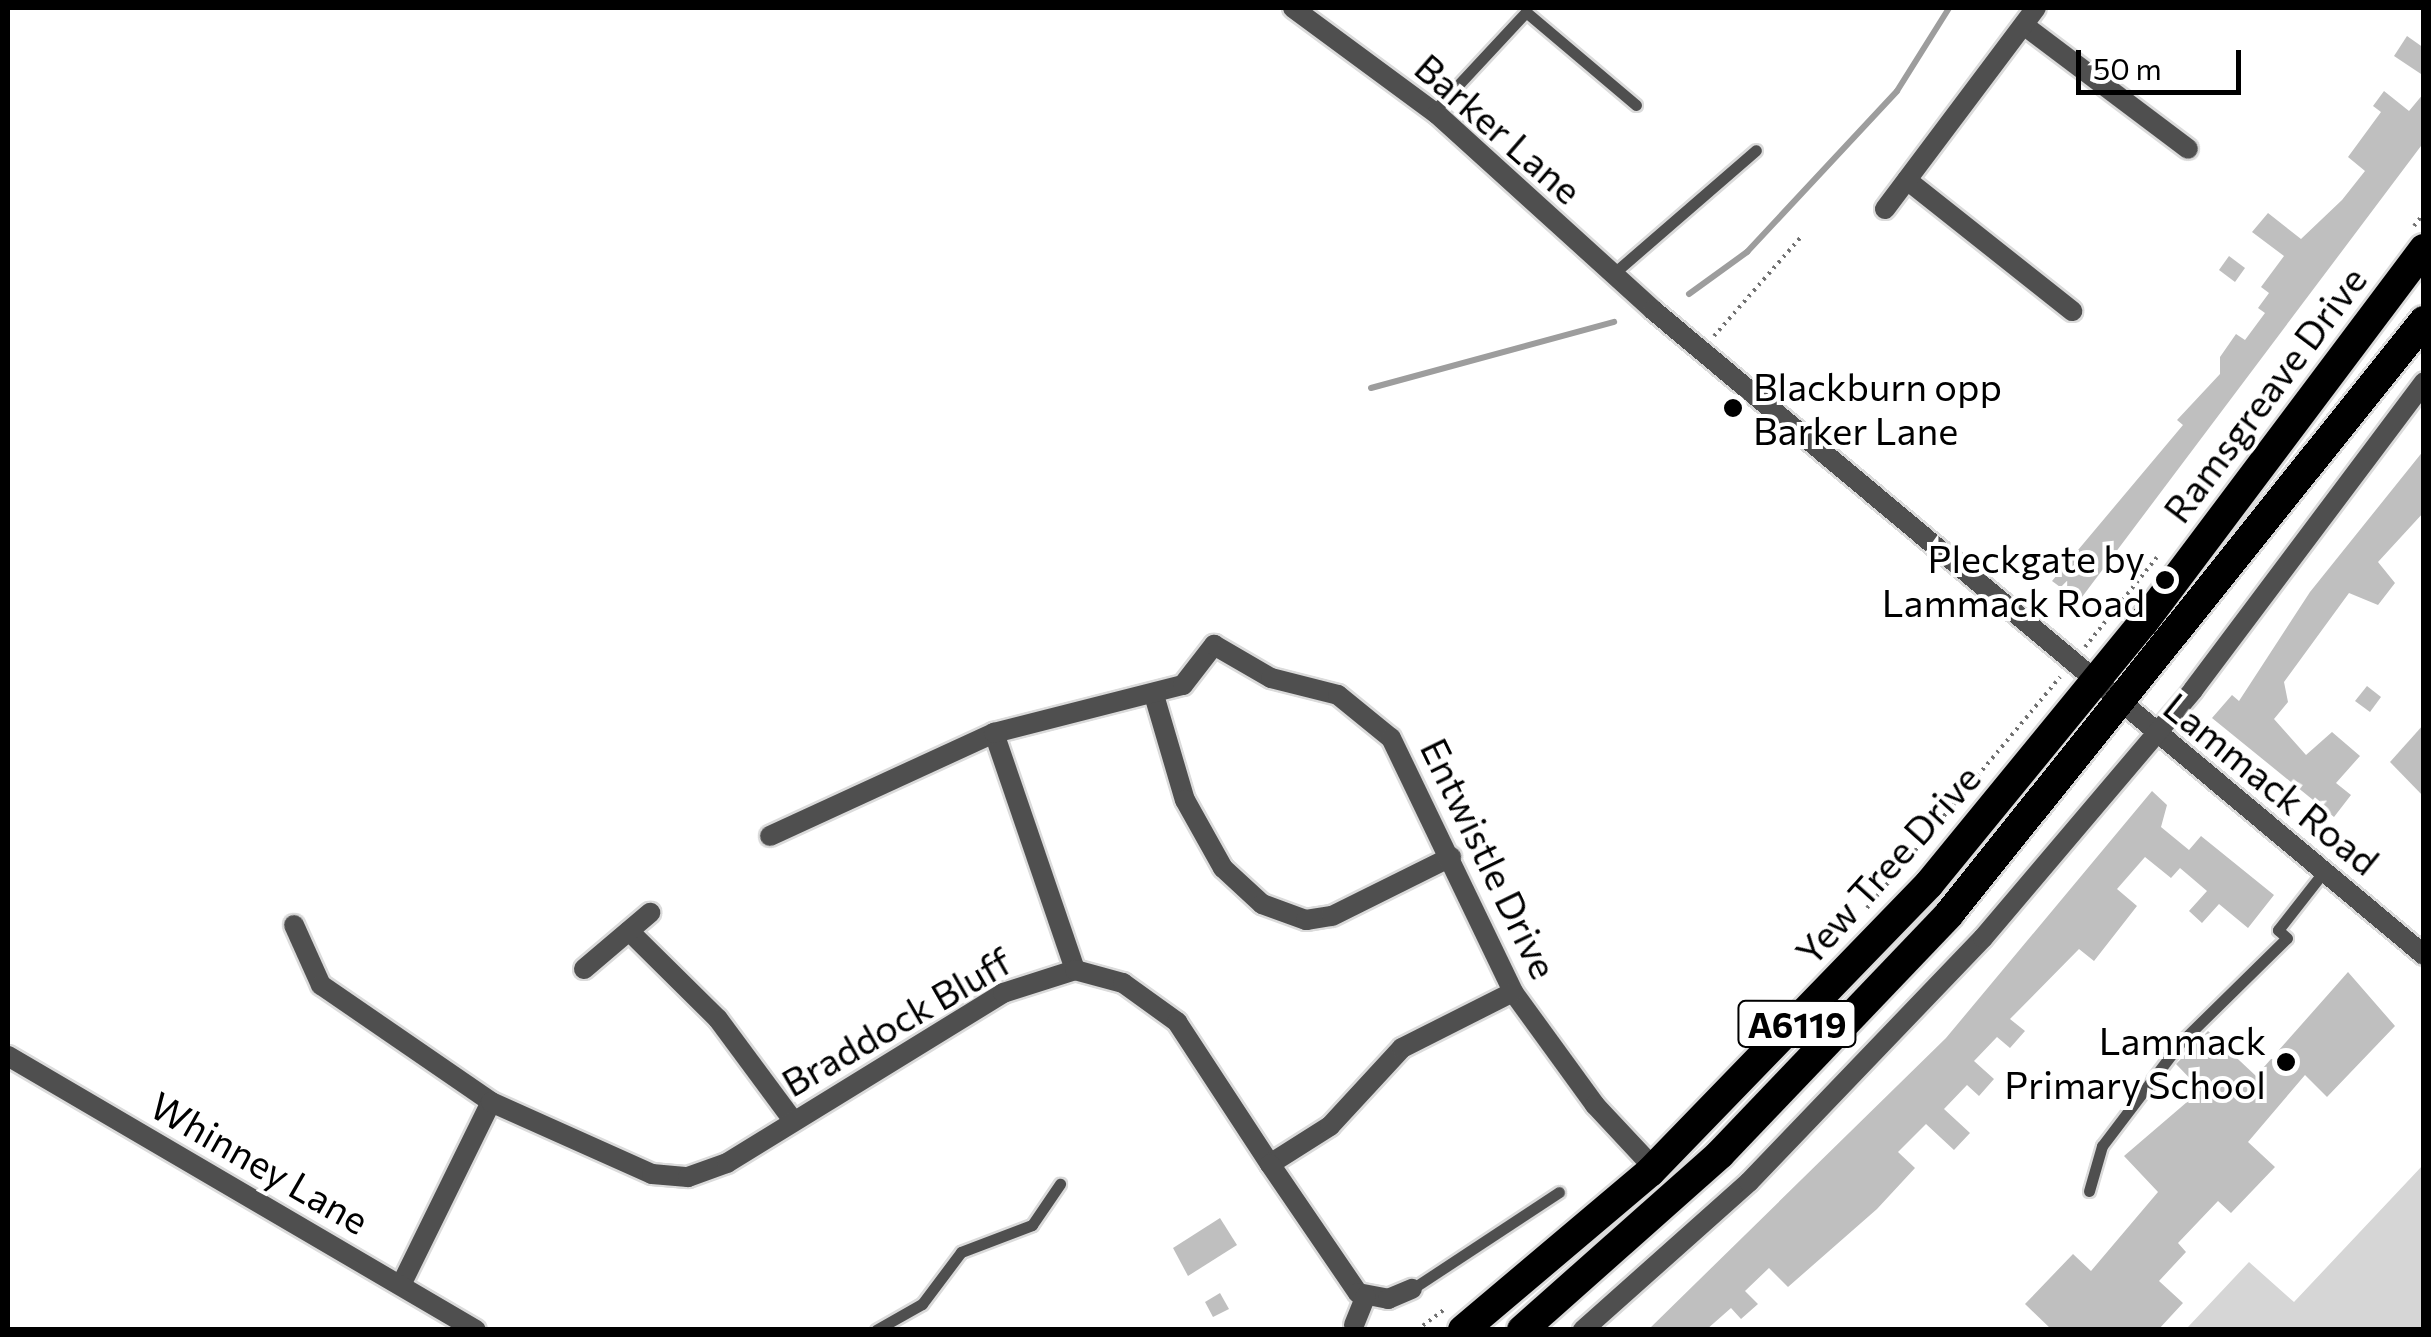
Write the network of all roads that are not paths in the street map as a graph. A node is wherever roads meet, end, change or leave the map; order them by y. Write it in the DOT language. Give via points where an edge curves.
graph roads {
  1 [pos="1293,8"];
  2 [pos="1528,10"];
  3 [pos="2030,17"];
  4 [pos="1636,105"];
  5 [pos="1433,112"];
  6 [pos="2188,149"];
  7 [pos="1756,150"];
  8 [pos="1907,180"];
  9 [pos="1884,209"];
  10 [pos="2418,239"];
  11 [pos="1613,274"];
  12 [pos="2072,312"];
  13 [pos="2424,320"];
  14 [pos="2424,382"];
  15 [pos="2095,683"];
  16 [pos="1154,695"];
  17 [pos="2121,705"];
  18 [pos="2157,732"];
  19 [pos="994,733"];
  20 [pos="770,836"];
  21 [pos="1451,857"];
  22 [pos="2326,870"];
  23 [pos="650,913"];
  24 [pos="294,925"];
  25 [pos="630,931"];
  26 [pos="2424,955"];
  27 [pos="584,969"];
  28 [pos="1076,970"];
  29 [pos="1513,992"];
  30 [pos="8,1056"];
  31 [pos="491,1102"];
  32 [pos="792,1119"];
  33 [pos="1270,1164"];
  34 [pos="1654,1168"];
  35 [pos="1060,1184"];
  36 [pos="2089,1191"];
  37 [pos="1558,1192"];
  38 [pos="1679,1193"];
  39 [pos="401,1285"];
  40 [pos="1412,1290"];
  41 [pos="1366,1296"];
  42 [pos="1354,1326"];
  43 [pos="476,1330"];
  44 [pos="876,1330"];
  45 [pos="1463,1330"];
  46 [pos="1522,1330"];
  47 [pos="1583,1330"];
  1 -- 5 [label="street, Barker Lane"];
  2 -- 4 [label="lane"];
  2 -- 5 [label="lane"];
  3 -- 6 [label="street"];
  3 -- 8 [label="street"];
  5 -- 11 [label="street, Barker Lane"];
  7 -- 11 [label="lane"];
  8 -- 9 [label="street"];
  8 -- 12 [label="street"];
  10 -- 15 [label="highway, Ramsgreave Drive / A6119"];
  11 -- 15 [label="street, Barker Lane"];
  13 -- 17 [label="highway, Ramsgreave Drive / A6119"];
  14 -- 18 [label="street"];
  15 -- 17 [label="street, Lammack Road"];
  15 -- 34 [label="highway, Yew Tree Drive / A6119" via="1929,884"];
  16 -- 19 [label="street" via="1106,698"];
  16 -- 21 [label="street, Entwistle Drive" via="1184,685 1214,644 1271,678 1338,695 1375,720 1406,758"];
  16 -- 21 [label="street" via="1185,800 1223,868 1262,904 1306,920 1332,916"];
  17 -- 18 [label="street, Lammack Road"];
  17 -- 38 [label="highway, Yew Tree Drive / A6119" via="1950,914"];
  18 -- 22 [label="street, Lammack Road"];
  18 -- 47 [label="street" via="1983,938 1763,1167"];
  19 -- 20 [label="street"];
  19 -- 28 [label="street"];
  21 -- 29 [label="street, Entwistle Drive"];
  22 -- 26 [label="street, Lammack Road"];
  22 -- 36 [label="lane" via="2278,930 2287,938 2180,1042 2102,1146"];
  23 -- 25 [label="street"];
  24 -- 31 [label="street" via="321,985"];
  25 -- 27 [label="street"];
  25 -- 32 [label="street" via="718,1018"];
  28 -- 32 [label="street, Braddock Bluff" via="1003,993"];
  28 -- 33 [label="street" via="1123,983 1177,1022"];
  29 -- 33 [label="street" via="1402,1048 1330,1126"];
  29 -- 34 [label="street, Entwistle Drive"];
  30 -- 39 [label="street, Whinney Lane"];
  31 -- 32 [label="street, Braddock Bluff" via="652,1174 688,1177"];
  31 -- 39 [label="street"];
  33 -- 41 [label="street" via="1330,1264"];
  34 -- 38 [label="highway"];
  34 -- 45 [label="highway, Yew Tree Drive / A6119"];
  35 -- 44 [label="lane" via="1042,1218 960,1252 922,1304"];
  37 -- 40 [label="lane"];
  38 -- 46 [label="highway, Yew Tree Drive / A6119"];
  39 -- 43 [label="street, Whinney Lane"];
  40 -- 41 [label="street"];
  41 -- 42 [label="street"];
}
